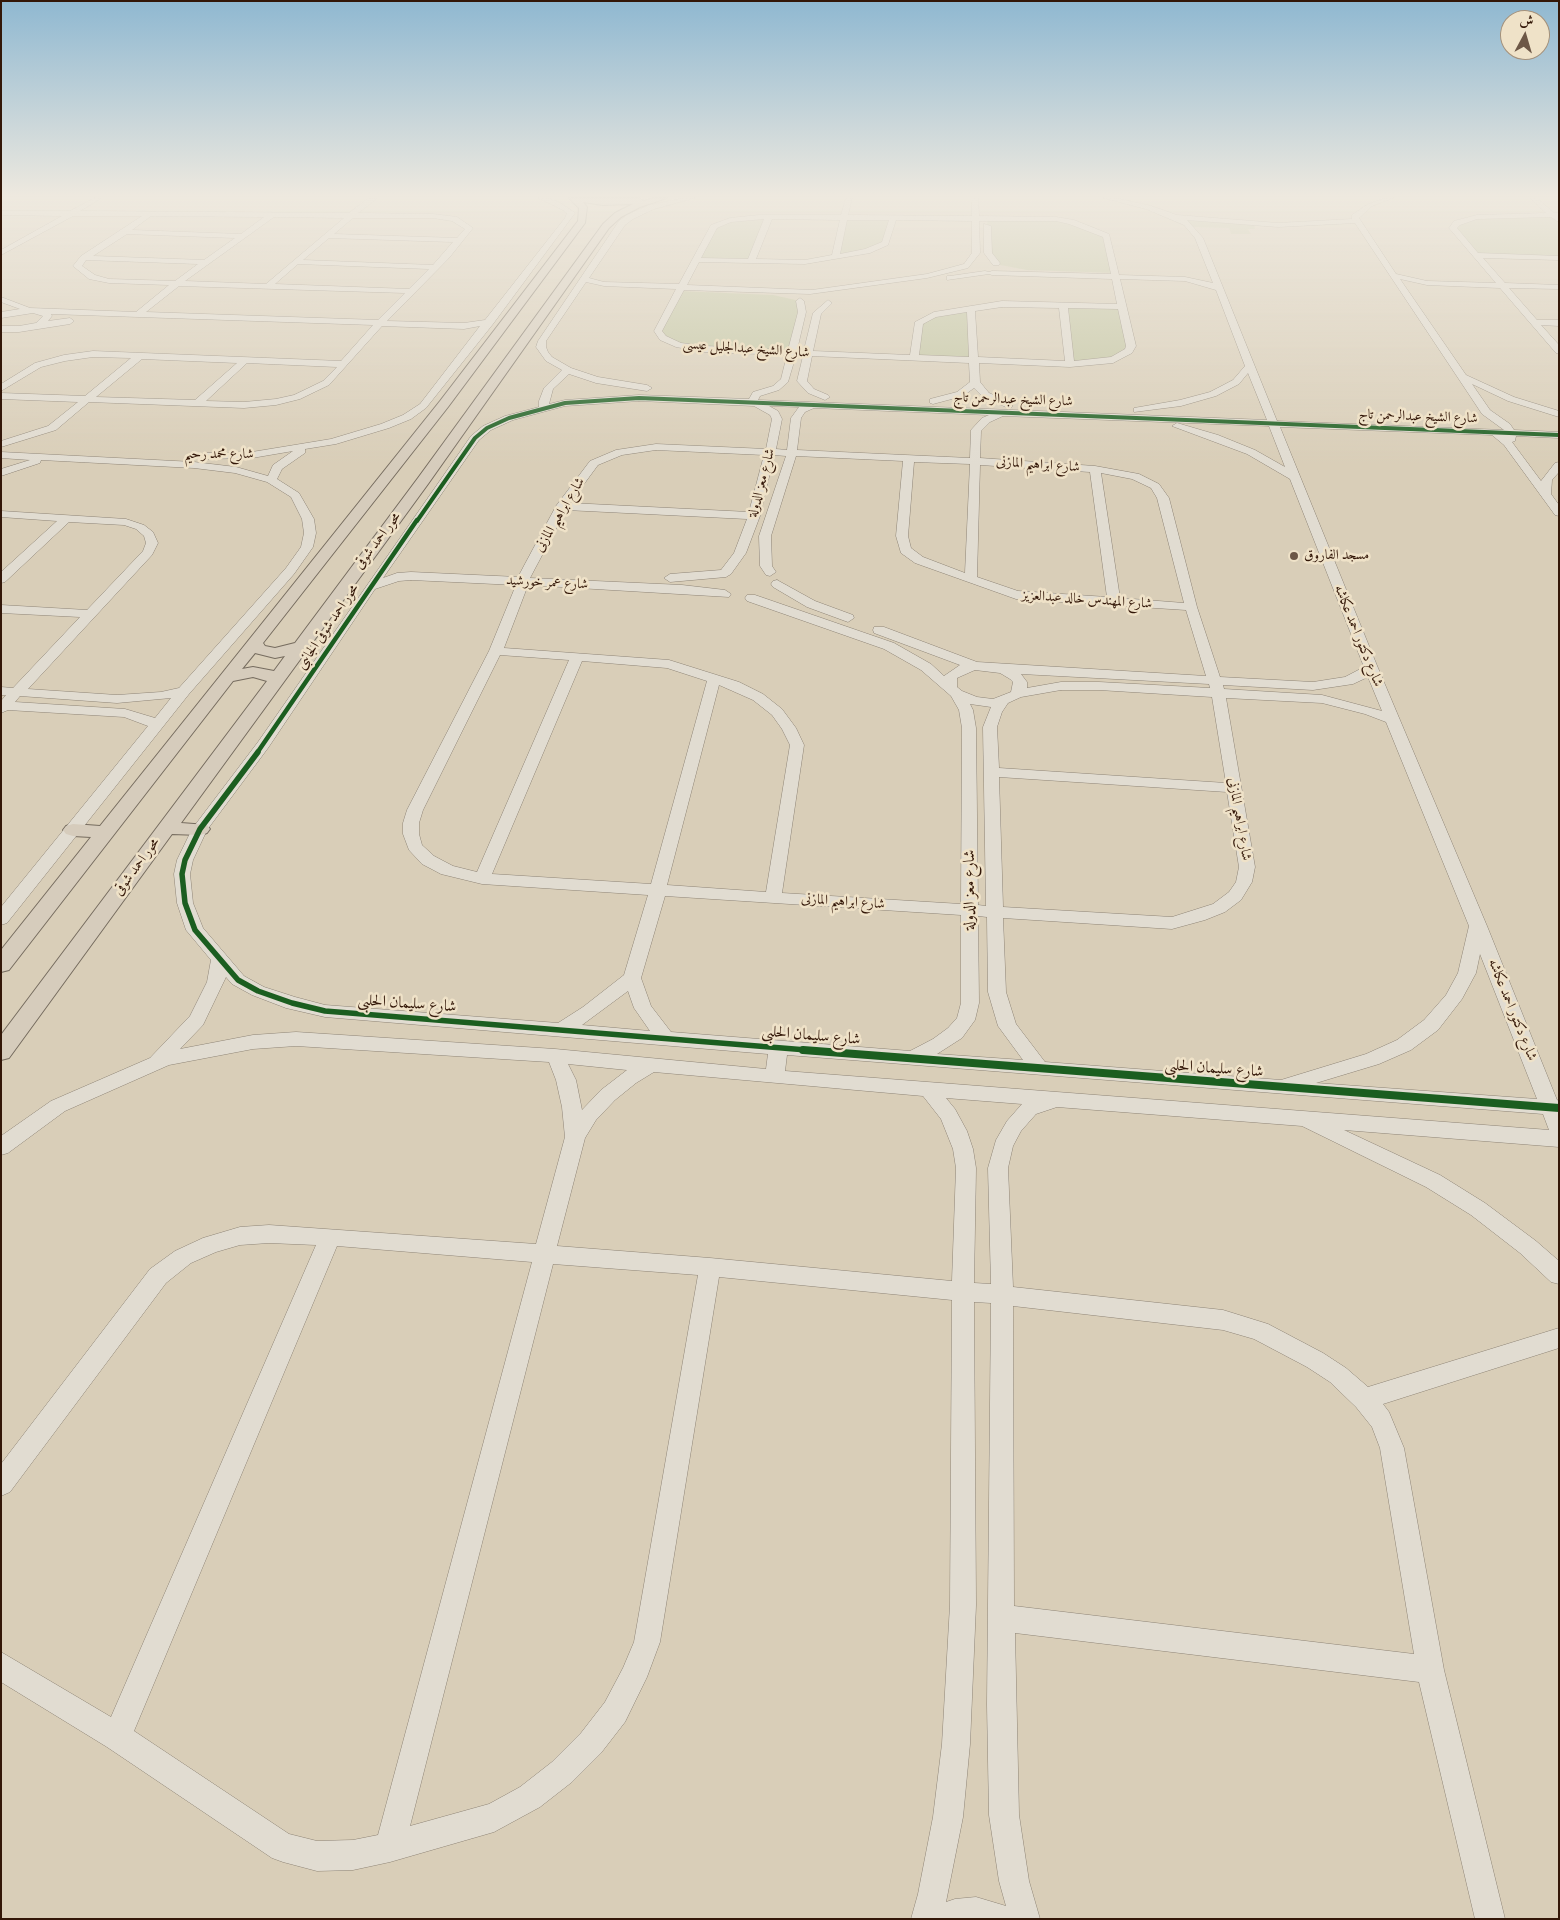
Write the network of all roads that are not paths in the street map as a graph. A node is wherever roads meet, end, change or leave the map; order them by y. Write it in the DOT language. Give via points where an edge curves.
graph roads {
  1 [pos="171,288"];
  2 [pos="313,288"];
  3 [pos="413,288"];
  4 [pos="516,288"];
  5 [pos="533,288"];
  6 [pos="569,288"];
  7 [pos="577,288"];
  8 [pos="659,288"];
  9 [pos="844,288"];
  10 [pos="880,288"];
  11 [pos="1119,288"];
  12 [pos="1215,288"];
  13 [pos="1403,288"];
  14 [pos="1498,288"];
  15 [pos="1504,288"];
  16 [pos="1526,288"];
  17 [pos="681,289"];
  18 [pos="1220,289"];
  19 [pos="1421,290"];
  20 [pos="410,291"];
  21 [pos="575,292"];
  22 [pos="813,292"];
  23 [pos="1559,292"];
  24 [pos="1,299"];
  25 [pos="832,300"];
  26 [pos="805,302"];
  27 [pos="1063,305"];
  28 [pos="1123,307"];
  29 [pos="971,309"];
  30 [pos="35,311"];
  31 [pos="1,314"];
  32 [pos="139,314"];
  33 [pos="490,322"];
  34 [pos="1533,322"];
  35 [pos="1559,323"];
  36 [pos="39,324"];
  37 [pos="378,326"];
  38 [pos="1,331"];
  39 [pos="530,332"];
  40 [pos="548,333"];
  41 [pos="480,336"];
  42 [pos="1559,351"];
  43 [pos="793,353"];
  44 [pos="809,354"];
  45 [pos="141,356"];
  46 [pos="914,358"];
  47 [pos="245,360"];
  48 [pos="972,360"];
  49 [pos="343,364"];
  50 [pos="1070,364"];
  51 [pos="1250,366"];
  52 [pos="568,370"];
  53 [pos="1464,377"];
  54 [pos="975,383"];
  55 [pos="1,388"];
  56 [pos="1,396"];
  57 [pos="754,397"];
  58 [pos="825,397"];
  59 [pos="87,400"];
  60 [pos="933,401"];
  61 [pos="426,403"];
  62 [pos="198,404"];
  63 [pos="444,404"];
  64 [pos="815,404"];
  65 [pos="544,408"];
  66 [pos="1006,408"];
  67 [pos="947,410"];
  68 [pos="1486,412"];
  69 [pos="1138,414"];
  70 [pos="1559,414"];
  71 [pos="1271,420"];
  72 [pos="969,425"];
  73 [pos="52,428"];
  74 [pos="1559,428"];
  75 [pos="1490,429"];
  76 [pos="1508,434"];
  77 [pos="1559,435"];
  78 [pos="453,437"];
  79 [pos="475,438"];
  80 [pos="320,444"];
  81 [pos="1,445"];
  82 [pos="57,448"];
  83 [pos="771,451"];
  84 [pos="792,452"];
  85 [pos="1,455"];
  86 [pos="252,455"];
  87 [pos="909,458"];
  88 [pos="974,461"];
  89 [pos="281,464"];
  90 [pos="1559,465"];
  91 [pos="1095,469"];
  92 [pos="236,470"];
  93 [pos="1,473"];
  94 [pos="1296,478"];
  95 [pos="271,480"];
  96 [pos="1546,494"];
  97 [pos="562,506"];
  98 [pos="1559,513"];
  99 [pos="1,514"];
  100 [pos="754,516"];
  101 [pos="68,517"];
  102 [pos="308,547"];
  103 [pos="329,549"];
  104 [pos="401,562"];
  105 [pos="770,572"];
  106 [pos="724,573"];
  107 [pos="524,577"];
  108 [pos="1,578"];
  109 [pos="971,579"];
  110 [pos="777,584"];
  111 [pos="371,586"];
  112 [pos="725,594"];
  113 [pos="751,598"];
  114 [pos="1114,602"];
  115 [pos="1191,607"];
  116 [pos="1,609"];
  117 [pos="90,614"];
  118 [pos="255,643"];
  119 [pos="301,646"];
  120 [pos="496,651"];
  121 [pos="577,656"];
  122 [pos="975,666"];
  123 [pos="1371,668"];
  124 [pos="1003,669"];
  125 [pos="228,677"];
  126 [pos="714,679"];
  127 [pos="276,680"];
  128 [pos="1214,680"];
  129 [pos="1,691"];
  130 [pos="184,691"];
  131 [pos="954,691"];
  132 [pos="19,692"];
  133 [pos="1219,695"];
  134 [pos="1010,698"];
  135 [pos="2,706"];
  136 [pos="1393,720"];
  137 [pos="158,725"];
  138 [pos="991,772"];
  139 [pos="1233,788"];
  140 [pos="166,828"];
  141 [pos="200,829"];
  142 [pos="73,830"];
  143 [pos="106,832"];
  144 [pos="482,879"];
  145 [pos="658,890"];
  146 [pos="773,897"];
  147 [pos="970,910"];
  148 [pos="995,911"];
  149 [pos="1,919"];
  150 [pos="1478,926"];
  151 [pos="220,960"];
  152 [pos="1,965"];
  153 [pos="632,978"];
  154 [pos="238,980"];
  155 [pos="211,994"];
  156 [pos="197,1020"];
  157 [pos="561,1030"];
  158 [pos="665,1038"];
  159 [pos="779,1047"];
  160 [pos="217,1048"];
  161 [pos="1,1052"];
  162 [pos="555,1056"];
  163 [pos="912,1058"];
  164 [pos="155,1063"];
  165 [pos="653,1064"];
  166 [pos="1039,1068"];
  167 [pos="774,1077"];
  168 [pos="1178,1080"];
  169 [pos="1277,1087"];
  170 [pos="928,1089"];
  171 [pos="1054,1099"];
  172 [pos="1554,1107"];
  173 [pos="1182,1108"];
  174 [pos="1298,1118"];
  175 [pos="1559,1130"];
  176 [pos="575,1137"];
  177 [pos="1559,1139"];
  178 [pos="1,1147"];
  179 [pos="330,1237"];
  180 [pos="544,1254"];
  181 [pos="710,1267"];
  182 [pos="1559,1275"];
  183 [pos="963,1291"];
  184 [pos="1002,1295"];
  185 [pos="1559,1338"];
  186 [pos="1364,1398"];
  187 [pos="1,1484"];
  188 [pos="1002,1618"];
  189 [pos="1,1666"];
  190 [pos="1430,1670"];
  191 [pos="117,1737"];
  192 [pos="390,1847"];
  193 [pos="926,1919"];
  194 [pos="945,1919"];
  195 [pos="1000,1919"];
  196 [pos="1025,1919"];
  197 [pos="1490,1919"];
  1 -- 32 [label="street"];
  2 -- 20 [label="street"];
  3 -- 20 [label="street"];
  4 -- 33 [label="street"];
  5 -- 63 [label="main road"];
  6 -- 39 [label="main road, محور احمد شوقى"];
  7 -- 21 [label="street"];
  8 -- 17 [label="street"];
  9 -- 22 [label="street"];
  10 -- 25 [label="street"];
  11 -- 28 [label="street, شارع الشيخ عبدالجليل عيسى"];
  12 -- 18 [label="street"];
  13 -- 53 [label="street"];
  14 -- 15 [label="street"];
  15 -- 16 [label="street"];
  15 -- 19 [label="street"];
  15 -- 23 [label="street"];
  15 -- 34 [label="street"];
  17 -- 21 [label="street" via="596,288"];
  17 -- 22 [label="street"];
  17 -- 26 [label="street" via="773,295"];
  17 -- 43 [label="street, شارع الشيخ عبدالجليل عيسى" via="658,331 663,338 679,345 706,349"];
  18 -- 51 [label="street, شارع دكتور احمد عكاشه"];
  20 -- 37 [label="street"];
  21 -- 40 [label="street"];
  22 -- 25 [label="street" via="830,293"];
  22 -- 26 [label="street" via="799,295"];
  24 -- 30 [label="street"];
  25 -- 26 [label="street"];
  25 -- 44 [label="street" via="817,313"];
  26 -- 43 [label="street"];
  27 -- 28 [label="street"];
  27 -- 29 [label="street" via="1009,303"];
  27 -- 50 [label="street"];
  28 -- 50 [label="street, شارع الشيخ عبدالجليل عيسى" via="1131,346 1129,352 1101,363"];
  29 -- 46 [label="street" via="934,315 919,322"];
  29 -- 48 [label="street"];
  30 -- 31 [label="street"];
  30 -- 32 [label="street"];
  30 -- 36 [label="street" via="48,316"];
  32 -- 37 [label="street"];
  33 -- 37 [label="street" via="464,326"];
  33 -- 41 [label="street"];
  34 -- 35 [label="street"];
  34 -- 42 [label="street"];
  36 -- 37 [label="street" via="127,319"];
  36 -- 38 [label="street"];
  37 -- 41 [label="street" via="460,331"];
  37 -- 49 [label="street"];
  39 -- 40 [label="main road"];
  39 -- 78 [label="main road, محور احمد شوقى"];
  40 -- 52 [label="street" via="542,341 544,353"];
  41 -- 61 [label="street"];
  43 -- 44 [label="street, شارع الشيخ عبدالجليل عيسى"];
  43 -- 57 [label="street" via="782,384"];
  44 -- 46 [label="street, شارع الشيخ عبدالجليل عيسى"];
  44 -- 58 [label="street" via="803,384"];
  45 -- 47 [label="street"];
  45 -- 55 [label="street" via="93,354 64,358 28,370"];
  45 -- 59 [label="street"];
  46 -- 48 [label="street, شارع الشيخ عبدالجليل عيسى"];
  47 -- 49 [label="street"];
  47 -- 62 [label="street"];
  48 -- 50 [label="street, شارع الشيخ عبدالجليل عيسى"];
  48 -- 54 [label="street"];
  49 -- 62 [label="street" via="326,383 286,400 256,405"];
  51 -- 69 [label="street" via="1236,382 1214,394"];
  51 -- 71 [label="street, شارع دكتور احمد عكاشه"];
  52 -- 57 [label="street, شارع الشيخ عبدالرحمن تاج" via="632,387"];
  52 -- 65 [label="street" via="549,388"];
  53 -- 68 [label="street"];
  53 -- 70 [label="street" via="1511,398"];
  54 -- 60 [label="street" via="960,394"];
  54 -- 66 [label="street"];
  56 -- 59 [label="street"];
  57 -- 58 [label="street, شارع الشيخ عبدالرحمن تاج"];
  57 -- 64 [label="street, شارع الشيخ عبدالرحمن تاج"];
  57 -- 65 [label="street, شارع الشيخ عبدالرحمن تاج" via="613,398"];
  57 -- 83 [label="street, شارع معز الدولة" via="777,419"];
  58 -- 60 [label="street, شارع الشيخ عبدالرحمن تاج"];
  59 -- 62 [label="street"];
  59 -- 73 [label="street"];
  60 -- 66 [label="street, شارع الشيخ عبدالرحمن تاج"];
  61 -- 63 [label="main road"];
  61 -- 80 [label="street, شارع محمد رحيم" via="392,424"];
  63 -- 103 [label="main road"];
  64 -- 67 [label="street, شارع الشيخ عبدالرحمن تاج"];
  64 -- 84 [label="street, شارع معز الدولة" via="801,410 796,418"];
  65 -- 79 [label="street, شارع الشيخ عبدالرحمن تاج" via="509,418 487,428"];
  66 -- 67 [label="street, شارع الشيخ عبدالرحمن تاج"];
  66 -- 69 [label="street, شارع الشيخ عبدالرحمن تاج"];
  66 -- 72 [label="street" via="986,420"];
  67 -- 72 [label="street"];
  68 -- 75 [label="street"];
  68 -- 76 [label="street"];
  69 -- 71 [label="street, شارع الشيخ عبدالرحمن تاج"];
  69 -- 94 [label="street" via="1233,444"];
  71 -- 75 [label="street, شارع الشيخ عبدالرحمن تاج"];
  71 -- 94 [label="street, شارع دكتور احمد عكاشه"];
  72 -- 88 [label="street"];
  73 -- 81 [label="street"];
  73 -- 82 [label="street"];
  74 -- 76 [label="street, شارع الشيخ عبدالرحمن تاج"];
  75 -- 76 [label="street"];
  75 -- 76 [label="street, شارع الشيخ عبدالرحمن تاج"];
  76 -- 77 [label="street, شارع الشيخ عبدالرحمن تاج"];
  76 -- 96 [label="street"];
  78 -- 79 [label="main road"];
  78 -- 119 [label="main road, محور احمد شوقى"];
  79 -- 104 [label="street, محور احمد شوقى الجانبى"];
  80 -- 86 [label="street, شارع محمد رحيم"];
  80 -- 89 [label="street"];
  81 -- 82 [label="street, شارع محمد رحيم"];
  82 -- 85 [label="street, شارع محمد رحيم"];
  82 -- 86 [label="street, شارع محمد رحيم"];
  82 -- 92 [label="street, شارع محمد رحيم"];
  82 -- 93 [label="street"];
  83 -- 84 [label="street, شارع ابراهيم المازنى"];
  83 -- 97 [label="street, شارع ابراهيم المازنى" via="656,446 620,452 594,462"];
  83 -- 100 [label="street, شارع معز الدولة"];
  84 -- 87 [label="street, شارع ابراهيم المازنى"];
  84 -- 105 [label="street, شارع معز الدولة" via="766,536 764,550"];
  86 -- 89 [label="street"];
  87 -- 88 [label="street, شارع ابراهيم المازنى"];
  87 -- 109 [label="street, شارع المهندس خالد عبدالعزيز" via="902,536 905,550 920,560"];
  88 -- 91 [label="street, شارع ابراهيم المازنى"];
  88 -- 109 [label="street"];
  89 -- 92 [label="street"];
  89 -- 95 [label="street"];
  90 -- 96 [label="street" via="1547,480"];
  91 -- 114 [label="street"];
  91 -- 115 [label="street, شارع ابراهيم المازنى" via="1135,476 1161,492"];
  92 -- 95 [label="street, شارع محمد رحيم"];
  94 -- 123 [label="street, شارع دكتور احمد عكاشه"];
  95 -- 102 [label="street, شارع محمد رحيم" via="295,495 303,506 310,533"];
  96 -- 98 [label="street"];
  97 -- 100 [label="street"];
  97 -- 107 [label="street, شارع ابراهيم المازنى"];
  99 -- 101 [label="street"];
  100 -- 106 [label="street, شارع معز الدولة" via="740,553"];
  101 -- 108 [label="street"];
  101 -- 117 [label="street" via="126,522 149,534 152,543 148,552"];
  102 -- 103 [label="main road"];
  102 -- 130 [label="street"];
  103 -- 118 [label="main road"];
  104 -- 107 [label="street, شارع عمر خورشيد"];
  104 -- 111 [label="street, محور احمد شوقى الجانبى"];
  105 -- 106 [label="street, شارع عمر خورشيد" via="749,568"];
  105 -- 110 [label="street, شارع معز الدولة"];
  106 -- 107 [label="street, شارع عمر خورشيد" via="665,578"];
  106 -- 112 [label="street" via="715,582"];
  107 -- 111 [label="street, شارع عمر خورشيد" via="405,576"];
  107 -- 112 [label="street, شارع عمر خورشيد"];
  107 -- 120 [label="street, شارع ابراهيم المازنى"];
  109 -- 114 [label="street, شارع المهندس خالد عبدالعزيز" via="1016,596"];
  110 -- 113 [label="street" via="769,593"];
  110 -- 122 [label="street" via="819,608"];
  111 -- 141 [label="street, محور احمد شوقى الجانبى" via="263,745"];
  112 -- 113 [label="street, شارع عمر خورشيد"];
  113 -- 131 [label="street, شارع معز الدولة" via="889,646 926,667"];
  114 -- 115 [label="street, شارع المهندس خالد عبدالعزيز"];
  115 -- 128 [label="street, شارع ابراهيم المازنى"];
  116 -- 117 [label="street"];
  117 -- 132 [label="street"];
  118 -- 119 [label="main road" via="258,649 275,652"];
  118 -- 125 [label="main road"];
  119 -- 127 [label="main road, محور احمد شوقى"];
  120 -- 121 [label="street"];
  120 -- 144 [label="street, شارع ابراهيم المازنى" via="415,810 410,834 415,847 428,860 447,870"];
  121 -- 126 [label="street" via="669,664"];
  121 -- 144 [label="street"];
  122 -- 124 [label="street"];
  122 -- 131 [label="street" via="951,676 949,682"];
  123 -- 128 [label="street" via="1348,681 1313,686"];
  123 -- 136 [label="street, شارع دكتور احمد عكاشه"];
  124 -- 128 [label="street"];
  124 -- 134 [label="street" via="1020,682 1020,688"];
  125 -- 127 [label="main road" via="253,672"];
  125 -- 143 [label="main road"];
  126 -- 145 [label="street"];
  126 -- 146 [label="street" via="734,685 776,712 797,745"];
  127 -- 140 [label="main road, محور احمد شوقى"];
  128 -- 133 [label="street, شارع ابراهيم المازنى"];
  129 -- 132 [label="street"];
  130 -- 132 [label="street" via="117,699"];
  130 -- 137 [label="street"];
  131 -- 134 [label="street" via="984,703"];
  131 -- 147 [label="street, شارع معز الدولة" via="966,710 969,728"];
  132 -- 135 [label="street"];
  133 -- 134 [label="street" via="1085,686 1053,687"];
  133 -- 136 [label="street" via="1322,699 1370,710"];
  133 -- 139 [label="street, شارع ابراهيم المازنى"];
  134 -- 138 [label="street, شارع معز الدولة" via="995,711 990,727"];
  135 -- 137 [label="street" via="125,713"];
  136 -- 150 [label="street, شارع دكتور احمد عكاشه"];
  137 -- 142 [label="street"];
  138 -- 139 [label="street"];
  138 -- 148 [label="street, شارع معز الدولة"];
  139 -- 148 [label="street, شارع ابراهيم المازنى" via="1247,867 1244,882 1235,896 1220,908 1172,923"];
  140 -- 141 [label="main road"];
  140 -- 161 [label="main road, محور احمد شوقى"];
  141 -- 151 [label="street, شارع سليمان الحلبى" via="185,860 182,874 184,903 195,930"];
  142 -- 143 [label="main road"];
  142 -- 149 [label="street"];
  143 -- 152 [label="main road"];
  144 -- 145 [label="street, شارع ابراهيم المازنى"];
  145 -- 146 [label="street, شارع ابراهيم المازنى"];
  145 -- 153 [label="street"];
  146 -- 147 [label="street, شارع ابراهيم المازنى"];
  147 -- 148 [label="street, شارع ابراهيم المازنى"];
  147 -- 163 [label="street, شارع معز الدولة" via="970,1003 966,1020 956,1033"];
  148 -- 166 [label="street, شارع معز الدولة" via="1000,1009 1007,1026"];
  150 -- 169 [label="street" via="1468,973 1454,999 1431,1025 1404,1045 1372,1059"];
  150 -- 172 [label="street, شارع دكتور احمد عكاشه"];
  151 -- 154 [label="street, شارع سليمان الحلبى"];
  151 -- 155 [label="street"];
  153 -- 157 [label="street"];
  153 -- 158 [label="street" via="643,1008"];
  154 -- 155 [label="street"];
  154 -- 157 [label="street, شارع سليمان الحلبى" via="258,991 325,1011"];
  155 -- 156 [label="street"];
  156 -- 160 [label="street" via="200,1033"];
  156 -- 164 [label="street"];
  157 -- 158 [label="street, شارع سليمان الحلبى"];
  158 -- 159 [label="street, شارع سليمان الحلبى"];
  159 -- 163 [label="street, شارع سليمان الحلبى"];
  159 -- 167 [label="street"];
  160 -- 162 [label="street" via="296,1038"];
  160 -- 164 [label="street"];
  162 -- 165 [label="street"];
  162 -- 176 [label="street" via="566,1080"];
  163 -- 166 [label="street, شارع سليمان الحلبى"];
  164 -- 178 [label="street" via="58,1106"];
  165 -- 167 [label="street"];
  165 -- 176 [label="street" via="608,1095 589,1115"];
  166 -- 168 [label="street, شارع سليمان الحلبى"];
  167 -- 170 [label="street"];
  168 -- 169 [label="street, شارع سليمان الحلبى"];
  168 -- 173 [label="street"];
  169 -- 172 [label="street, شارع سليمان الحلبى"];
  170 -- 171 [label="street"];
  170 -- 183 [label="street" via="948,1114 966,1168"];
  171 -- 173 [label="street"];
  171 -- 184 [label="street" via="1029,1109 1003,1146 998,1168"];
  172 -- 175 [label="street, شارع دكتور احمد عكاشه"];
  173 -- 174 [label="street"];
  174 -- 177 [label="street"];
  174 -- 182 [label="street" via="1377,1153 1478,1208"];
  176 -- 180 [label="street"];
  179 -- 180 [label="street"];
  179 -- 187 [label="street" via="240,1236 204,1247 164,1271"];
  179 -- 191 [label="street"];
  180 -- 181 [label="street"];
  180 -- 192 [label="street"];
  181 -- 183 [label="street"];
  181 -- 192 [label="street" via="647,1642 615,1712 591,1743 562,1772 530,1797 494,1816"];
  183 -- 184 [label="street"];
  183 -- 193 [label="street" via="963,1605 956,1744 948,1818"];
  184 -- 186 [label="street" via="1223,1320 1260,1331 1308,1356 1338,1375"];
  184 -- 188 [label="street"];
  185 -- 186 [label="street"];
  186 -- 190 [label="street" via="1381,1420 1392,1448"];
  188 -- 190 [label="street"];
  188 -- 196 [label="street" via="1004,1815 1014,1881"];
  189 -- 191 [label="street"];
  190 -- 197 [label="street"];
  191 -- 192 [label="street" via="283,1847 317,1856 353,1856"];
  194 -- 195 [label="street" via="955,1914 976,1912"];
}
